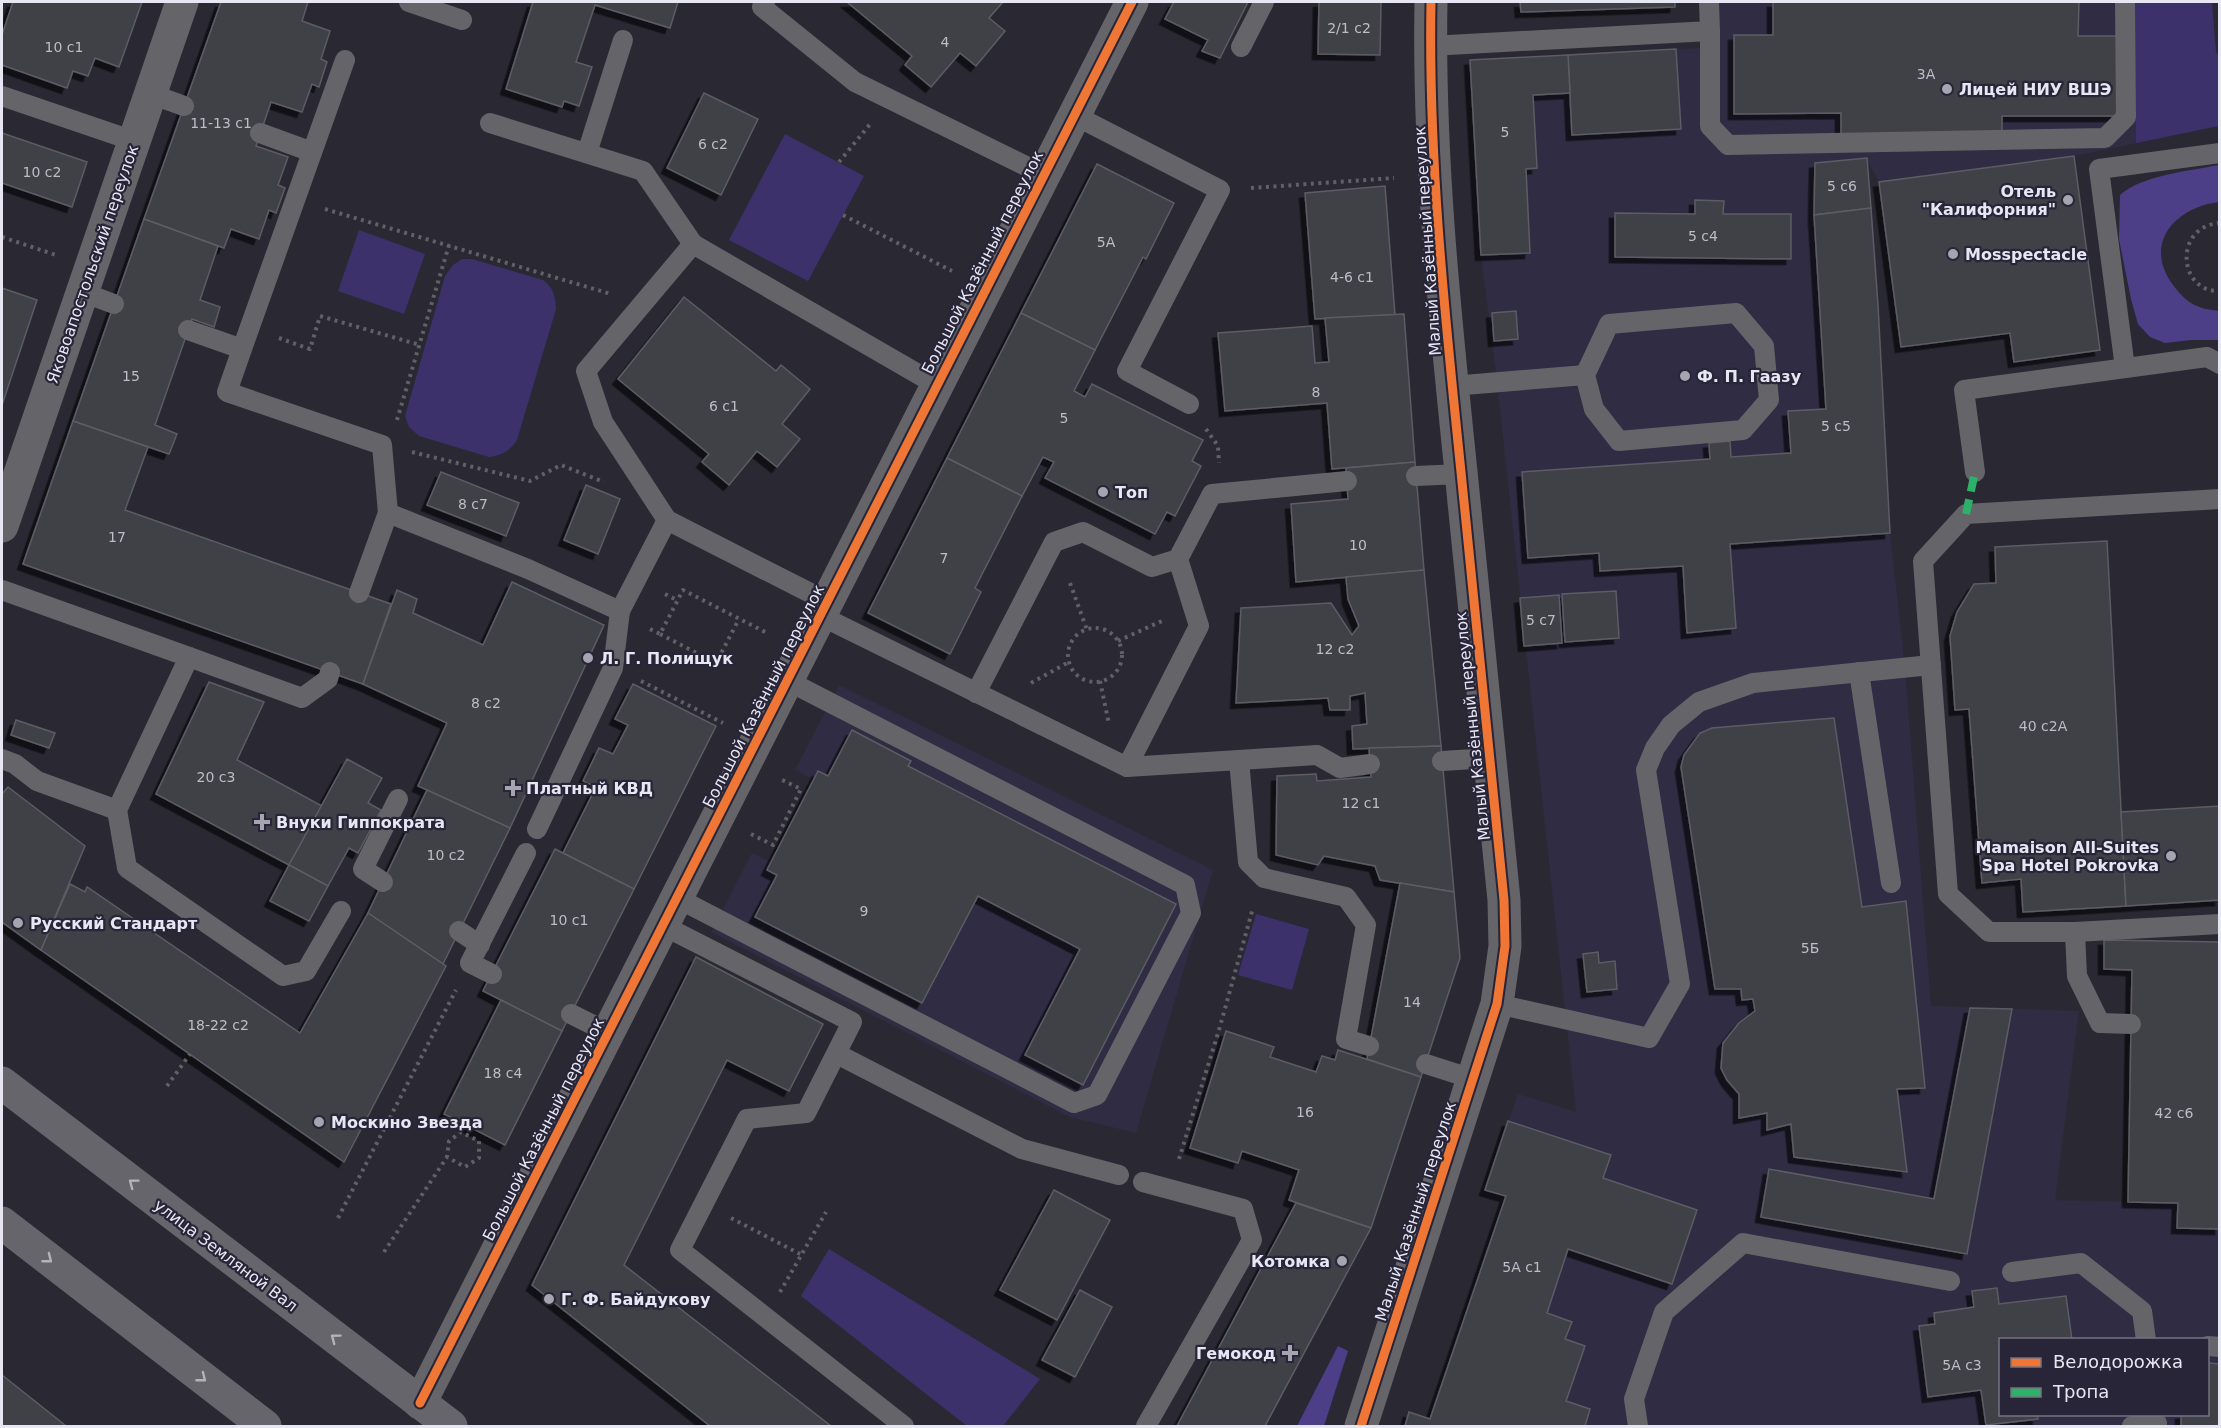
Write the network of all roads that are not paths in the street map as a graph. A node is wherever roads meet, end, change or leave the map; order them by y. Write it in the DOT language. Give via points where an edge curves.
graph roads {
  1 [pos="182,2"];
  2 [pos="409,2"];
  3 [pos="765,2"];
  4 [pos="1132,2"];
  5 [pos="1264,2"];
  6 [pos="1431,2"];
  7 [pos="1709,2"];
  8 [pos="2125,2"];
  9 [pos="462,20"];
  10 [pos="1710,32"];
  11 [pos="623,40"];
  12 [pos="1430,45"];
  13 [pos="1241,47"];
  14 [pos="345,60"];
  15 [pos="151,93"];
  16 [pos="2,96"];
  17 [pos="184,106"];
  18 [pos="1074,115"];
  19 [pos="490,123"];
  20 [pos="260,133"];
  21 [pos="134,141"];
  22 [pos="312,152"];
  23 [pos="587,153"];
  24 [pos="2220,153"];
  25 [pos="1042,174"];
  26 [pos="693,244"];
  27 [pos="82,292"];
  28 [pos="114,304"];
  29 [pos="189,330"];
  30 [pos="242,350"];
  31 [pos="2220,364"];
  32 [pos="2125,368"];
  33 [pos="1585,375"];
  34 [pos="937,385"];
  35 [pos="1452,386"];
  36 [pos="1189,404"];
  37 [pos="1975,472"];
  38 [pos="1461,474"];
  39 [pos="1416,476"];
  40 [pos="1347,481"];
  41 [pos="2220,499"];
  42 [pos="388,513"];
  43 [pos="667,520"];
  44 [pos="2,526"];
  45 [pos="1178,559"];
  46 [pos="2,590"];
  47 [pos="360,592"];
  48 [pos="825,609"];
  49 [pos="620,614"];
  50 [pos="189,657"];
  51 [pos="1931,665"];
  52 [pos="330,672"];
  53 [pos="1859,672"];
  54 [pos="788,681"];
  55 [pos="976,693"];
  56 [pos="1490,758"];
  57 [pos="2,759"];
  58 [pos="1239,760"];
  59 [pos="1442,761"];
  60 [pos="1370,764"];
  61 [pos="1127,767"];
  62 [pos="398,799"];
  63 [pos="117,810"];
  64 [pos="537,830"];
  65 [pos="526,853"];
  66 [pos="383,882"];
  67 [pos="1891,883"];
  68 [pos="341,911"];
  69 [pos="670,912"];
  70 [pos="2220,924"];
  71 [pos="459,931"];
  72 [pos="2075,932"];
  73 [pos="480,945"];
  74 [pos="492,974"];
  75 [pos="1497,1004"];
  76 [pos="571,1014"];
  77 [pos="2131,1024"];
  78 [pos="609,1033"];
  79 [pos="1369,1046"];
  80 [pos="837,1054"];
  81 [pos="1426,1064"];
  82 [pos="1473,1079"];
  83 [pos="2,1083"];
  84 [pos="1119,1175"];
  85 [pos="1143,1182"];
  86 [pos="2,1223"];
  87 [pos="2012,1272"];
  88 [pos="1950,1281"];
  89 [pos="2146,1338"];
  90 [pos="420,1403"];
  91 [pos="2157,1421"];
  92 [pos="265,1426"];
  93 [pos="452,1426"];
  94 [pos="904,1426"];
  95 [pos="1146,1426"];
  96 [pos="1361,1426"];
  97 [pos="1638,1426"];
  98 [pos="2132,1426"];
  1 -- 15 [label="street, Яковоапостольский переулок"];
  2 -- 9 [label="lane"];
  3 -- 25 [label="lane" via="762,7 855,82"];
  4 -- 18 [label="street, Большой Казённый переулок"];
  5 -- 13 [label="lane"];
  6 -- 12 [label="street, Малый Казённый переулок"];
  7 -- 10 [label="lane"];
  8 -- 10 [label="lane" via="2126,117 2104,138 1728,145 1710,126"];
  10 -- 12 [label="lane"];
  11 -- 23 [label="lane"];
  12 -- 35 [label="street, Малый Казённый переулок"];
  14 -- 22 [label="lane"];
  15 -- 17 [label="lane"];
  15 -- 21 [label="street, Яковоапостольский переулок"];
  16 -- 21 [label="lane"];
  18 -- 25 [label="street, Большой Казённый переулок"];
  18 -- 36 [label="lane" via="1220,190 1127,371"];
  19 -- 23 [label="lane"];
  20 -- 22 [label="lane"];
  21 -- 27 [label="street, Яковоапостольский переулок"];
  22 -- 30 [label="lane"];
  23 -- 26 [label="lane" via="643,171"];
  24 -- 32 [label="lane" via="2100,169"];
  25 -- 34 [label="street, Большой Казённый переулок"];
  26 -- 34 [label="lane"];
  26 -- 43 [label="lane" via="586,371 603,422"];
  27 -- 28 [label="lane"];
  27 -- 44 [label="street, Яковоапостольский переулок"];
  29 -- 30 [label="lane"];
  30 -- 42 [label="lane" via="227,392 385,446"];
  31 -- 32 [label="lane" via="2207,357"];
  32 -- 37 [label="lane" via="1964,390"];
  33 -- 33 [label="lane" via="1609,324 1736,313 1764,346 1769,400 1743,430 1619,441 1594,409"];
  33 -- 35 [label="lane"];
  34 -- 48 [label="street, Большой Казённый переулок"];
  35 -- 38 [label="street, Малый Казённый переулок"];
  38 -- 39 [label="lane"];
  38 -- 56 [label="street, Малый Казённый переулок"];
  40 -- 45 [label="lane" via="1212,494"];
  41 -- 51 [label="lane" via="1966,514 1923,561"];
  42 -- 47 [label="lane"];
  42 -- 49 [label="lane" via="528,569"];
  43 -- 48 [label="lane"];
  43 -- 49 [label="lane"];
  45 -- 55 [label="lane" via="1152,567 1083,532 1054,542"];
  45 -- 61 [label="lane" via="1199,626"];
  46 -- 50 [label="lane"];
  48 -- 54 [label="street, Большой Казённый переулок"];
  48 -- 55 [label="lane"];
  49 -- 64 [label="lane" via="613,668"];
  50 -- 52 [label="lane" via="302,698 328,679"];
  50 -- 63 [label="lane"];
  51 -- 53 [label="lane"];
  51 -- 72 [label="lane" via="1948,894 1989,932"];
  53 -- 67 [label="lane"];
  53 -- 75 [label="lane" via="1753,683 1699,702 1671,725 1655,748 1646,770 1680,984 1649,1038"];
  54 -- 69 [label="street, Большой Казённый переулок"];
  54 -- 69 [label="lane" via="1185,885 1191,913 1096,1095 1074,1103"];
  55 -- 61 [label="lane"];
  56 -- 59 [label="lane"];
  56 -- 75 [label="street, Малый Казённый переулок" via="1505,923"];
  57 -- 63 [label="lane" via="37,781"];
  58 -- 60 [label="lane" via="1317,755 1340,768"];
  58 -- 61 [label="lane"];
  58 -- 79 [label="lane" via="1248,862 1264,878 1346,897 1366,925 1346,1039"];
  62 -- 66 [label="lane" via="363,869"];
  63 -- 68 [label="lane" via="127,868 283,976 306,971"];
  65 -- 73 [label="lane"];
  69 -- 78 [label="street, Большой Казённый переулок"];
  69 -- 80 [label="lane" via="852,1022"];
  70 -- 72 [label="lane"];
  71 -- 73 [label="lane"];
  72 -- 77 [label="lane" via="2077,976 2100,1023"];
  73 -- 74 [label="lane" via="470,963"];
  75 -- 82 [label="street, Малый Казённый переулок"];
  76 -- 78 [label="lane"];
  78 -- 90 [label="street, Большой Казённый переулок"];
  80 -- 84 [label="lane" via="1022,1149"];
  80 -- 94 [label="lane" via="806,1113 747,1119 680,1250"];
  81 -- 82 [label="lane"];
  82 -- 96 [label="street, Малый Казённый переулок"];
  90 -- 83 [label="main road, улица Земляной Вал, one-way"];
  85 -- 95 [label="lane" via="1243,1209 1252,1239"];
  86 -- 92 [label="main road, one-way"];
  87 -- 89 [label="lane" via="2081,1263 2142,1311"];
  88 -- 97 [label="lane" via="1743,1243 1664,1312 1634,1399"];
  90 -- 93 [label="main road, улица Земляной Вал"];
  91 -- 98 [label="lane"];
}
